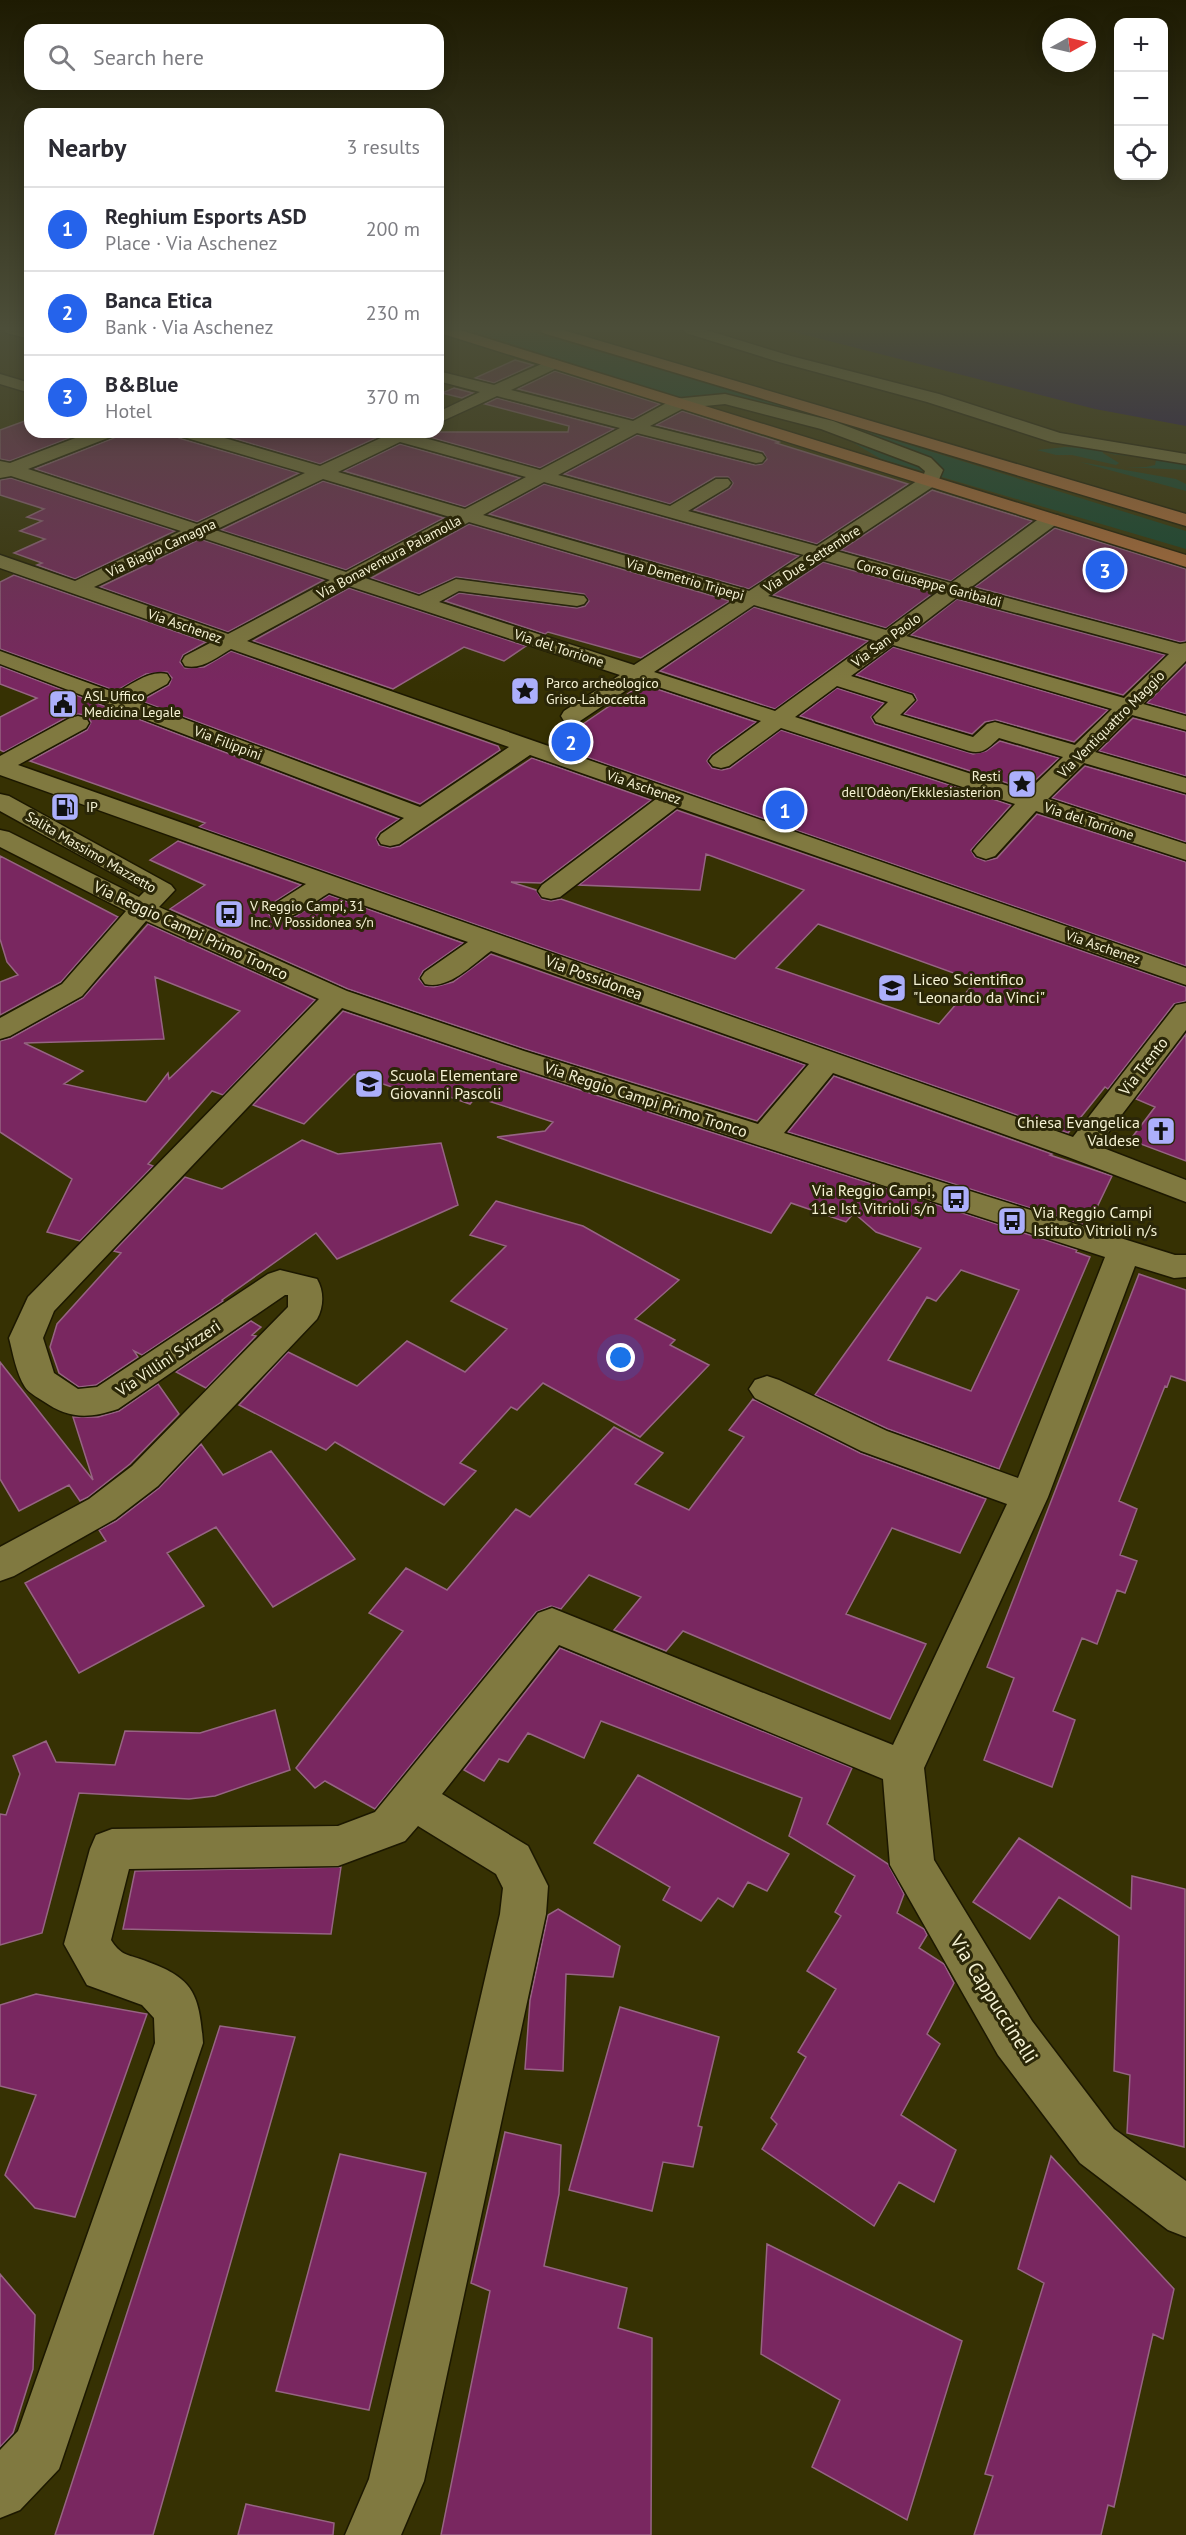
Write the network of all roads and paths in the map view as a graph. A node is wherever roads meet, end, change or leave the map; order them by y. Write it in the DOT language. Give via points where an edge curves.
graph roads {
  1 [pos="63,448"];
  2 [pos="242,448"];
  3 [pos="368,448"];
  4 [pos="448,448"];
  5 [pos="595,448"];
  6 [pos="720,448"];
  7 [pos="828,448"];
  8 [pos="889,448"];
  9 [pos="945,448"];
  10 [pos="1120,448"];
  11 [pos="756,458"];
  12 [pos="1186,459"];
  13 [pos="4,470"];
  14 [pos="324,472"];
  15 [pos="542,476"];
  16 [pos="931,480"];
  17 [pos="722,483"];
  18 [pos="679,508"];
  19 [pos="467,516"];
  20 [pos="1051,519"];
  21 [pos="1186,520"];
  22 [pos="198,531"];
  23 [pos="820,553"];
  24 [pos="0,561"];
  25 [pos="1186,561"];
  26 [pos="347,579"];
  27 [pos="76,588"];
  28 [pos="954,590"];
  29 [pos="752,598"];
  30 [pos="577,600"];
  31 [pos="421,603"];
  32 [pos="889,638"];
  33 [pos="230,641"];
  34 [pos="1185,651"];
  35 [pos="0,657"];
  36 [pos="193,661"];
  37 [pos="637,673"];
  38 [pos="834,678"];
  39 [pos="159,679"];
  40 [pos="119,701"];
  41 [pos="1129,706"];
  42 [pos="572,716"];
  43 [pos="778,719"];
  44 [pos="78,723"];
  45 [pos="1186,723"];
  46 [pos="527,746"];
  47 [pos="1080,754"];
  48 [pos="721,761"];
  49 [pos="0,767"];
  50 [pos="1186,786"];
  51 [pos="674,797"];
  52 [pos="0,801"];
  53 [pos="1031,802"];
  54 [pos="423,817"];
  55 [pos="0,837"];
  56 [pos="390,839"];
  57 [pos="986,851"];
  58 [pos="1186,852"];
  59 [pos="326,883"];
  60 [pos="551,891"];
  61 [pos="142,909"];
  62 [pos="282,911"];
  63 [pos="489,940"];
  64 [pos="1186,976"];
  65 [pos="435,978"];
  66 [pos="337,997"];
  67 [pos="1186,1011"];
  68 [pos="0,1030"];
  69 [pos="827,1062"];
  70 [pos="764,1137"];
  71 [pos="1079,1150"];
  72 [pos="1186,1191"];
  73 [pos="1124,1251"];
  74 [pos="1180,1267"];
  75 [pos="767,1389"];
  76 [pos="1029,1497"];
  77 [pos="0,1565"];
  78 [pos="903,1768"];
  79 [pos="412,1799"];
  80 [pos="1186,2212"];
  81 [pos="0,2490"];
  82 [pos="373,2535"];
  1 -- 13 [label="street"];
  2 -- 14 [label="street, Via Demetrio Tripepi"];
  3 -- 14 [label="street, Via Biagio Camagna"];
  4 -- 15 [label="street, Corso Giuseppe Garibaldi"];
  5 -- 15 [label="street, Via Bonaventura Palamolla"];
  6 -- 11 [label="street"];
  7 -- 16 [label="main road"];
  8 -- 16 [label="street" via="926,462 934,471"];
  9 -- 21 [label="main road"];
  10 -- 12 [label="street"];
  13 -- 22 [label="street, Via del Torrione"];
  14 -- 19 [label="street, Via Demetrio Tripepi"];
  14 -- 22 [label="street, Via Biagio Camagna"];
  15 -- 18 [label="street, Corso Giuseppe Garibaldi"];
  15 -- 19 [label="street, Via Bonaventura Palamolla"];
  16 -- 20 [label="main road"];
  16 -- 23 [label="street, Via Due Settembre"];
  17 -- 18 [label="street"];
  18 -- 23 [label="street, Corso Giuseppe Garibaldi"];
  19 -- 26 [label="street, Via Bonaventura Palamolla"];
  19 -- 29 [label="street, Via Demetrio Tripepi"];
  20 -- 25 [label="main road"];
  20 -- 28 [label="street, Via San Paolo"];
  22 -- 26 [label="street, Via del Torrione"];
  22 -- 27 [label="street, Via Biagio Camagna"];
  23 -- 28 [label="street, Corso Giuseppe Garibaldi"];
  23 -- 29 [label="street, Via Due Settembre"];
  24 -- 27 [label="street, Via Aschenez"];
  26 -- 31 [label="street, Via del Torrione"];
  26 -- 33 [label="street, Via Bonaventura Palamolla"];
  27 -- 33 [label="street, Via Aschenez"];
  28 -- 32 [label="street, Via San Paolo"];
  28 -- 34 [label="street, Corso Giuseppe Garibaldi"];
  29 -- 32 [label="street, Via Demetrio Tripepi"];
  29 -- 37 [label="street, Via Due Settembre"];
  30 -- 31 [label="street" via="456,585"];
  31 -- 37 [label="street, Via del Torrione"];
  32 -- 38 [label="street, Via San Paolo"];
  32 -- 41 [label="street, Via Demetrio Tripepi"];
  33 -- 36 [label="street, Via Bonaventura Palamolla"];
  33 -- 46 [label="street, Via Aschenez"];
  34 -- 41 [label="street, Via Ventiquattro Maggio"];
  35 -- 40 [label="street, Via Filippini"];
  37 -- 42 [label="street, Via Due Settembre"];
  37 -- 43 [label="street, Via del Torrione"];
  38 -- 43 [label="street, Via San Paolo"];
  38 -- 47 [label="street" via="904,700 884,717 966,743 977,746 996,729"];
  39 -- 40 [label="street"];
  40 -- 54 [label="street, Via Filippini"];
  41 -- 45 [label="street, Via Demetrio Tripepi"];
  41 -- 47 [label="street, Via Ventiquattro Maggio"];
  43 -- 48 [label="street, Via San Paolo"];
  43 -- 53 [label="street, Via del Torrione"];
  44 -- 49 [label="street"];
  46 -- 51 [label="street, Via Aschenez"];
  46 -- 54 [label="street"];
  47 -- 50 [label="street"];
  47 -- 53 [label="street, Via Ventiquattro Maggio"];
  49 -- 59 [label="street, Via Possidonea"];
  51 -- 60 [label="street"];
  51 -- 64 [label="street, Via Aschenez"];
  52 -- 61 [label="street, Salita Massimo Mazzetto" via="162,890"];
  53 -- 57 [label="street, Via Ventiquattro Maggio"];
  53 -- 58 [label="street, Via del Torrione"];
  54 -- 56 [label="street"];
  55 -- 61 [label="street, Via Reggio Campi Primo Tronco"];
  59 -- 62 [label="street"];
  59 -- 63 [label="street, Via Possidonea"];
  61 -- 66 [label="street, Via Reggio Campi Primo Tronco"];
  61 -- 68 [label="street" via="72,990"];
  63 -- 65 [label="street"];
  63 -- 69 [label="street, Via Possidonea"];
  66 -- 70 [label="street, Via Reggio Campi Primo Tronco"];
  66 -- 77 [label="street, Via Villini Svizzeri" via="40,1305 26,1338 39,1380 72,1403 105,1400 280,1282 305,1287 305,1310 145,1476 102,1509"];
  67 -- 71 [label="street, Via Trento"];
  69 -- 70 [label="street"];
  69 -- 71 [label="street, Via Possidonea"];
  70 -- 73 [label="street, Via Reggio Campi Primo Tronco"];
  71 -- 72 [label="street, Via Possidonea"];
  73 -- 74 [label="street, Via Reggio Campi Primo Tronco"];
  73 -- 76 [label="street"];
  75 -- 76 [label="street" via="874,1441"];
  76 -- 78 [label="street"];
  78 -- 79 [label="street" via="552,1625"];
  78 -- 80 [label="street, Via Cappuccinelli" via="912,1865 1015,2038 1097,2146"];
  79 -- 81 [label="street" via="390,1827 338,1846 112,1849 87,1944 103,1969 164,1994 177,2008 179,2043 39,2449"];
  79 -- 82 [label="street" via="512,1860 526,1886 523,1914 396,2481"];
}
